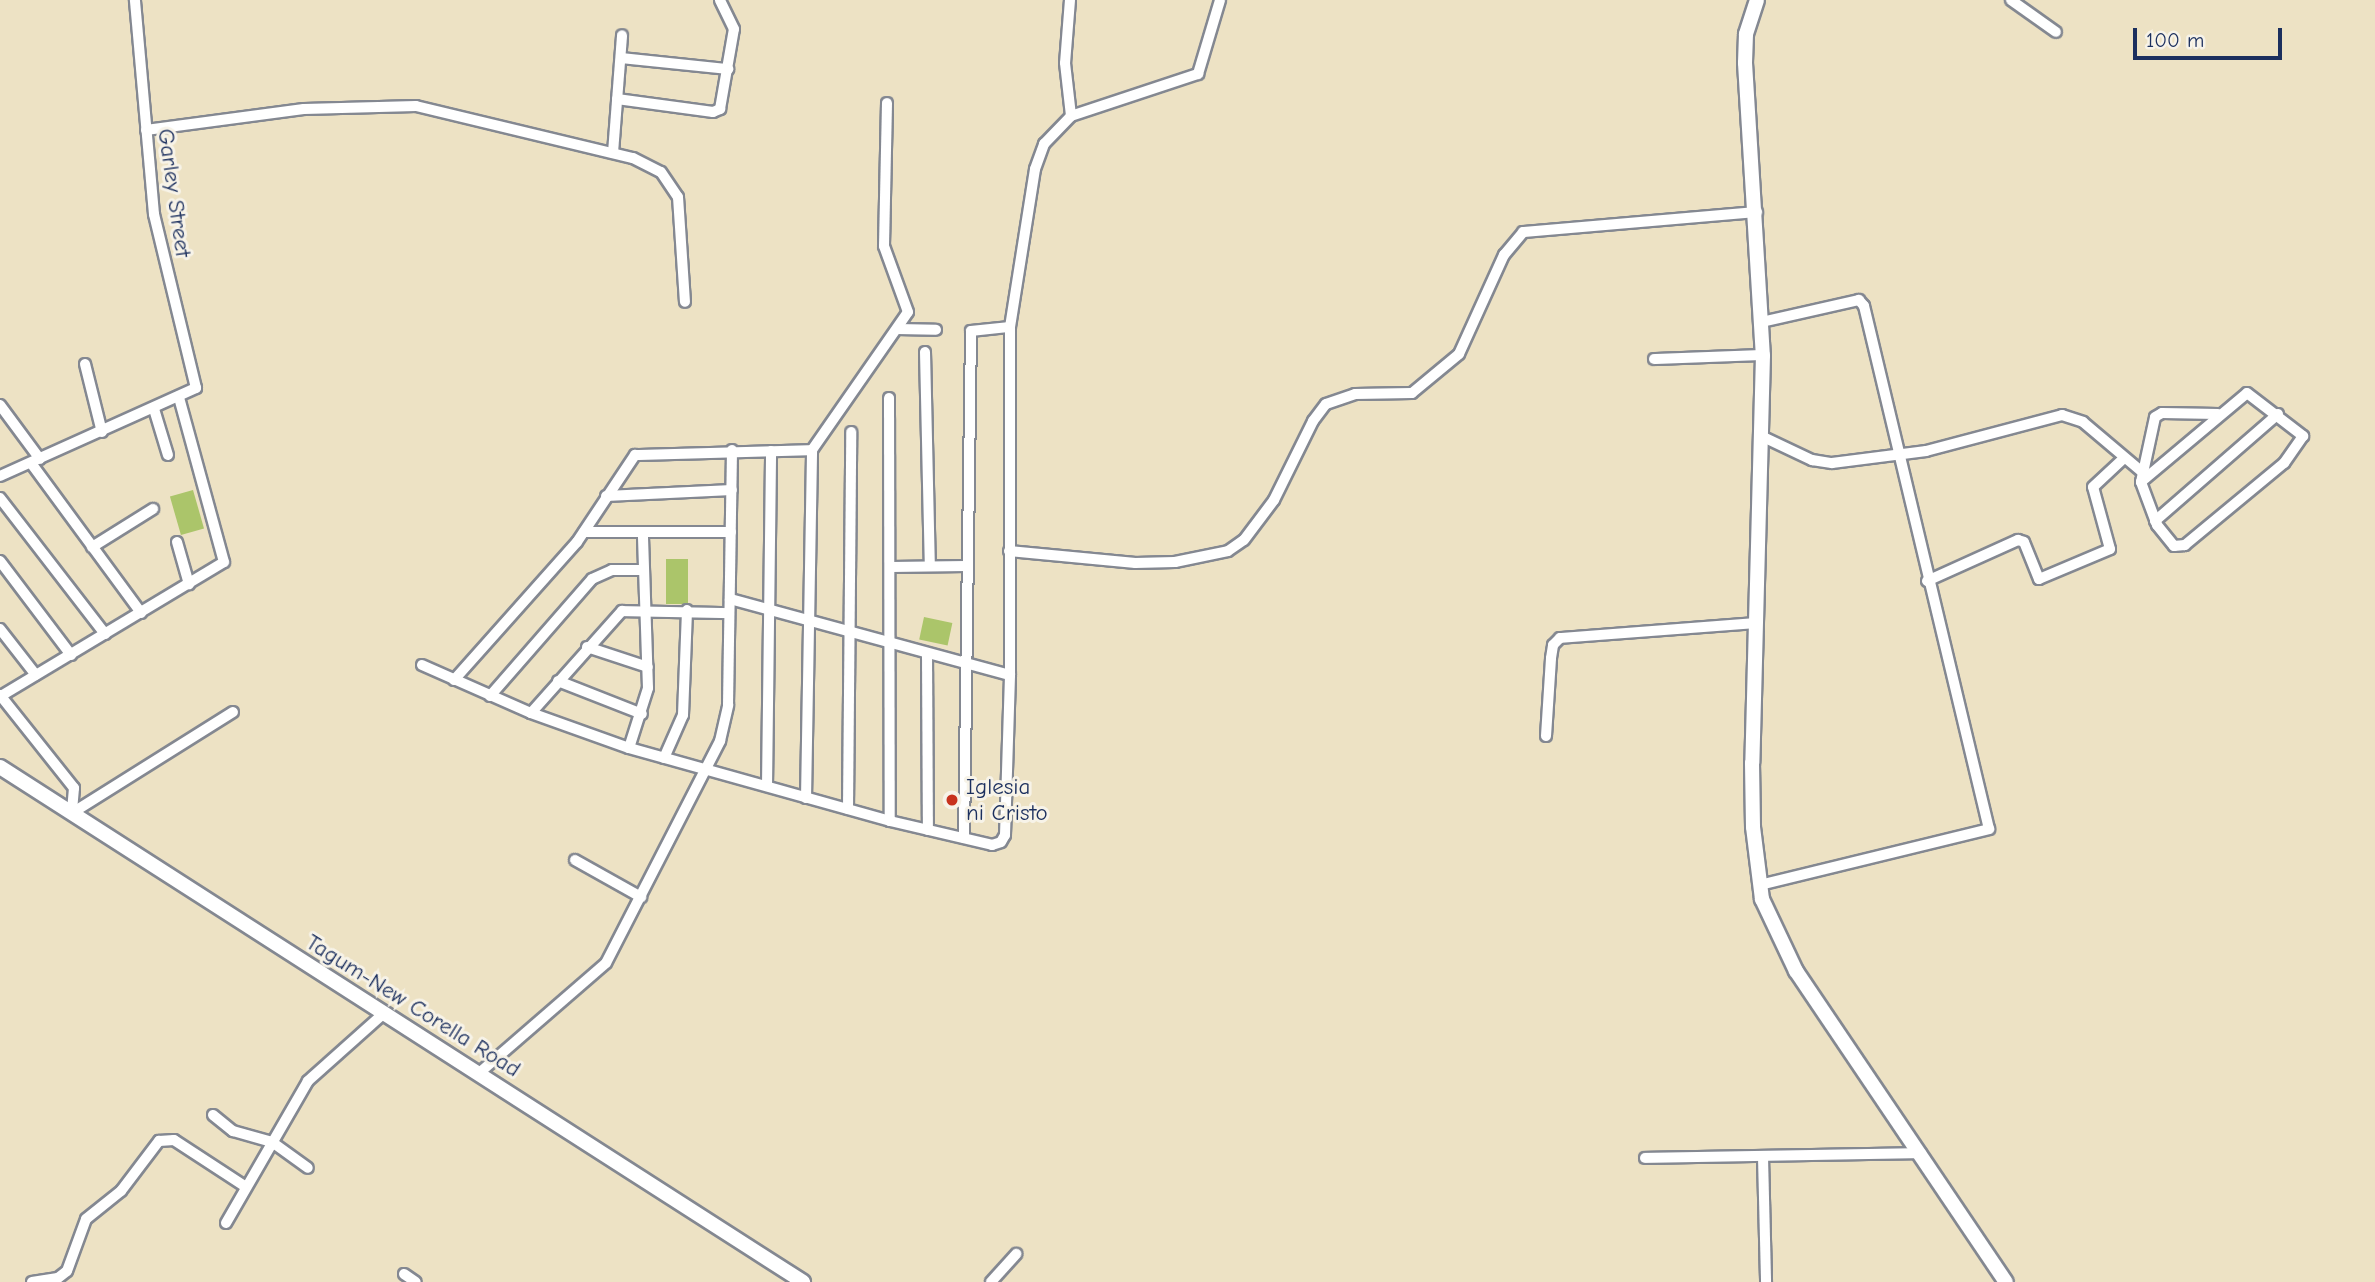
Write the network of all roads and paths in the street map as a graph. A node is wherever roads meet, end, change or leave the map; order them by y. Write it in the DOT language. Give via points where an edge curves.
graph roads {
  1 [pos="135,0"];
  2 [pos="720,0"];
  3 [pos="1070,0"];
  4 [pos="1220,0"];
  5 [pos="1757,0"];
  6 [pos="2011,0"];
  7 [pos="2056,32"];
  8 [pos="622,34"];
  9 [pos="621,58"];
  10 [pos="728,69"];
  11 [pos="618,99"];
  12 [pos="887,103"];
  13 [pos="1071,116"];
  14 [pos="146,130"];
  15 [pos="613,153"];
  16 [pos="1757,212"];
  17 [pos="685,302"];
  18 [pos="1761,322"];
  19 [pos="1010,327"];
  20 [pos="897,329"];
  21 [pos="936,330"];
  22 [pos="925,352"];
  23 [pos="1763,355"];
  24 [pos="1654,359"];
  25 [pos="85,364"];
  26 [pos="179,397"];
  27 [pos="889,398"];
  28 [pos="0,405"];
  29 [pos="154,409"];
  30 [pos="2218,414"];
  31 [pos="2278,414"];
  32 [pos="102,432"];
  33 [pos="851,432"];
  34 [pos="1759,435"];
  35 [pos="732,450"];
  36 [pos="812,450"];
  37 [pos="771,451"];
  38 [pos="1902,454"];
  39 [pos="168,455"];
  40 [pos="2124,458"];
  41 [pos="35,461"];
  42 [pos="2141,471"];
  43 [pos="0,475"];
  44 [pos="2141,482"];
  45 [pos="732,490"];
  46 [pos="606,496"];
  47 [pos="0,498"];
  48 [pos="153,509"];
  49 [pos="2155,521"];
  50 [pos="584,532"];
  51 [pos="731,532"];
  52 [pos="643,534"];
  53 [pos="177,542"];
  54 [pos="92,547"];
  55 [pos="1009,551"];
  56 [pos="0,561"];
  57 [pos="930,566"];
  58 [pos="966,566"];
  59 [pos="891,567"];
  60 [pos="644,570"];
  61 [pos="1927,581"];
  62 [pos="189,584"];
  63 [pos="730,599"];
  64 [pos="648,610"];
  65 [pos="687,610"];
  66 [pos="769,610"];
  67 [pos="729,612"];
  68 [pos="141,613"];
  69 [pos="809,621"];
  70 [pos="1754,623"];
  71 [pos="0,629"];
  72 [pos="849,632"];
  73 [pos="105,634"];
  74 [pos="890,643"];
  75 [pos="587,647"];
  76 [pos="927,653"];
  77 [pos="71,654"];
  78 [pos="966,664"];
  79 [pos="422,666"];
  80 [pos="648,667"];
  81 [pos="36,675"];
  82 [pos="1010,676"];
  83 [pos="454,680"];
  84 [pos="558,681"];
  85 [pos="1,695"];
  86 [pos="490,696"];
  87 [pos="233,712"];
  88 [pos="531,713"];
  89 [pos="642,715"];
  90 [pos="1546,736"];
  91 [pos="629,748"];
  92 [pos="664,758"];
  93 [pos="0,767"];
  94 [pos="707,769"];
  95 [pos="767,786"];
  96 [pos="806,798"];
  97 [pos="848,809"];
  98 [pos="72,813"];
  99 [pos="890,821"];
  100 [pos="928,830"];
  101 [pos="964,838"];
  102 [pos="575,860"];
  103 [pos="1760,885"];
  104 [pos="641,897"];
  105 [pos="384,1013"];
  106 [pos="478,1074"];
  107 [pos="213,1115"];
  108 [pos="272,1142"];
  109 [pos="1922,1153"];
  110 [pos="1763,1157"];
  111 [pos="1645,1158"];
  112 [pos="308,1168"];
  113 [pos="246,1187"];
  114 [pos="226,1223"];
  115 [pos="1016,1254"];
  116 [pos="404,1274"];
  117 [pos="32,1282"];
  118 [pos="416,1282"];
  119 [pos="803,1282"];
  120 [pos="991,1282"];
  121 [pos="1766,1282"];
  122 [pos="2006,1282"];
  1 -- 14 [label="street, Garley Street"];
  2 -- 10 [label="street" via="733,24"];
  3 -- 13 [label="street" via="1065,63"];
  4 -- 13 [label="street" via="1198,74"];
  5 -- 16 [label="street" via="1746,34 1745,63"];
  6 -- 7 [label="street"];
  8 -- 9 [label="street"];
  9 -- 10 [label="street"];
  9 -- 11 [label="street"];
  10 -- 11 [label="street" via="723,106 716,111"];
  11 -- 15 [label="street"];
  12 -- 20 [label="street" via="884,246 908,312"];
  13 -- 19 [label="street" via="1044,144 1035,169"];
  14 -- 15 [label="street" via="304,109 416,106"];
  14 -- 26 [label="street, Garley Street" via="158,237 196,388"];
  15 -- 17 [label="street" via="661,172 678,197"];
  16 -- 18 [label="street"];
  16 -- 55 [label="street" via="1523,232 1504,255 1459,354 1412,393 1355,394 1326,404 1312,421 1274,500 1244,540 1228,551 1175,562 1135,563"];
  18 -- 23 [label="street"];
  18 -- 38 [label="street" via="1861,302"];
  19 -- 55 [label="street"];
  19 -- 58 [label="street" via="971,331"];
  20 -- 21 [label="street"];
  20 -- 36 [label="street"];
  22 -- 57 [label="street"];
  23 -- 24 [label="street"];
  23 -- 34 [label="street"];
  25 -- 32 [label="street"];
  26 -- 29 [label="street"];
  26 -- 62 [label="street" via="224,562"];
  27 -- 59 [label="street"];
  28 -- 41 [label="street"];
  29 -- 32 [label="street"];
  29 -- 39 [label="street"];
  30 -- 31 [label="street" via="2247,393"];
  30 -- 42 [label="street" via="2157,415"];
  30 -- 44 [label="street"];
  31 -- 49 [label="street"];
  31 -- 49 [label="street" via="2303,436 2284,463 2185,545 2167,541"];
  32 -- 41 [label="street"];
  33 -- 72 [label="street"];
  34 -- 38 [label="street" via="1822,464"];
  34 -- 70 [label="street"];
  35 -- 37 [label="street"];
  35 -- 45 [label="street"];
  35 -- 46 [label="street" via="635,455"];
  36 -- 37 [label="street"];
  36 -- 69 [label="street"];
  37 -- 66 [label="street"];
  38 -- 40 [label="street" via="2062,415 2083,422"];
  38 -- 61 [label="street"];
  40 -- 42 [label="street"];
  40 -- 61 [label="street" via="2093,487 2110,549 2039,579 2024,542 2018,540"];
  41 -- 43 [label="street"];
  41 -- 54 [label="street"];
  42 -- 44 [label="street"];
  44 -- 49 [label="street"];
  45 -- 46 [label="street"];
  45 -- 51 [label="street"];
  46 -- 50 [label="street"];
  47 -- 73 [label="street"];
  48 -- 54 [label="street"];
  50 -- 52 [label="street"];
  50 -- 83 [label="street"];
  51 -- 52 [label="street"];
  51 -- 63 [label="street"];
  52 -- 60 [label="street"];
  53 -- 62 [label="street"];
  54 -- 68 [label="street"];
  55 -- 82 [label="street"];
  56 -- 77 [label="street"];
  57 -- 58 [label="street"];
  57 -- 59 [label="street"];
  58 -- 78 [label="street"];
  59 -- 74 [label="street"];
  60 -- 64 [label="street"];
  60 -- 86 [label="street" via="612,570 592,579"];
  61 -- 103 [label="street" via="1989,831"];
  62 -- 68 [label="street"];
  63 -- 66 [label="street"];
  63 -- 67 [label="street"];
  64 -- 65 [label="street"];
  64 -- 75 [label="street" via="617,614"];
  64 -- 80 [label="street"];
  65 -- 67 [label="street"];
  65 -- 92 [label="street" via="682,715"];
  66 -- 69 [label="street"];
  66 -- 95 [label="street"];
  67 -- 94 [label="street" via="726,722"];
  68 -- 73 [label="street"];
  69 -- 72 [label="street"];
  69 -- 96 [label="street"];
  70 -- 90 [label="street" via="1560,638 1553,645 1551,658"];
  70 -- 103 [label="street" via="1753,814"];
  71 -- 81 [label="street"];
  72 -- 74 [label="street"];
  72 -- 97 [label="street"];
  73 -- 77 [label="street"];
  74 -- 76 [label="street"];
  74 -- 99 [label="street"];
  75 -- 80 [label="street"];
  75 -- 84 [label="street"];
  76 -- 78 [label="street"];
  76 -- 100 [label="street"];
  77 -- 81 [label="street"];
  78 -- 82 [label="street"];
  78 -- 101 [label="street"];
  79 -- 83 [label="street"];
  80 -- 89 [label="street"];
  81 -- 85 [label="street"];
  82 -- 101 [label="street" via="1004,839 992,845"];
  83 -- 86 [label="street"];
  84 -- 88 [label="street"];
  84 -- 89 [label="street"];
  85 -- 98 [label="street" via="74,788"];
  86 -- 88 [label="street"];
  87 -- 98 [label="street"];
  88 -- 91 [label="street"];
  89 -- 91 [label="street"];
  91 -- 92 [label="street"];
  92 -- 94 [label="street"];
  93 -- 98 [label="street, Tagum-New Corella Road"];
  94 -- 95 [label="street"];
  94 -- 104 [label="street"];
  95 -- 96 [label="street"];
  96 -- 97 [label="street"];
  97 -- 99 [label="street"];
  98 -- 105 [label="street, Tagum-New Corella Road"];
  99 -- 100 [label="street"];
  100 -- 101 [label="street"];
  102 -- 104 [label="street"];
  103 -- 109 [label="street" via="1768,920 1796,971"];
  104 -- 106 [label="street" via="598,972"];
  105 -- 106 [label="street, Tagum-New Corella Road"];
  105 -- 108 [label="street" via="315,1073"];
  106 -- 119 [label="street, Tagum-New Corella Road"];
  107 -- 108 [label="street" via="233,1131"];
  108 -- 112 [label="street"];
  108 -- 113 [label="street"];
  109 -- 110 [label="street"];
  109 -- 122 [label="street"];
  110 -- 111 [label="street"];
  110 -- 121 [label="street"];
  113 -- 114 [label="street"];
  113 -- 117 [label="street" via="174,1140 159,1142 121,1191 86,1219 67,1271 58,1278"];
  115 -- 120 [label="street"];
  116 -- 118 [label="street"];
}
